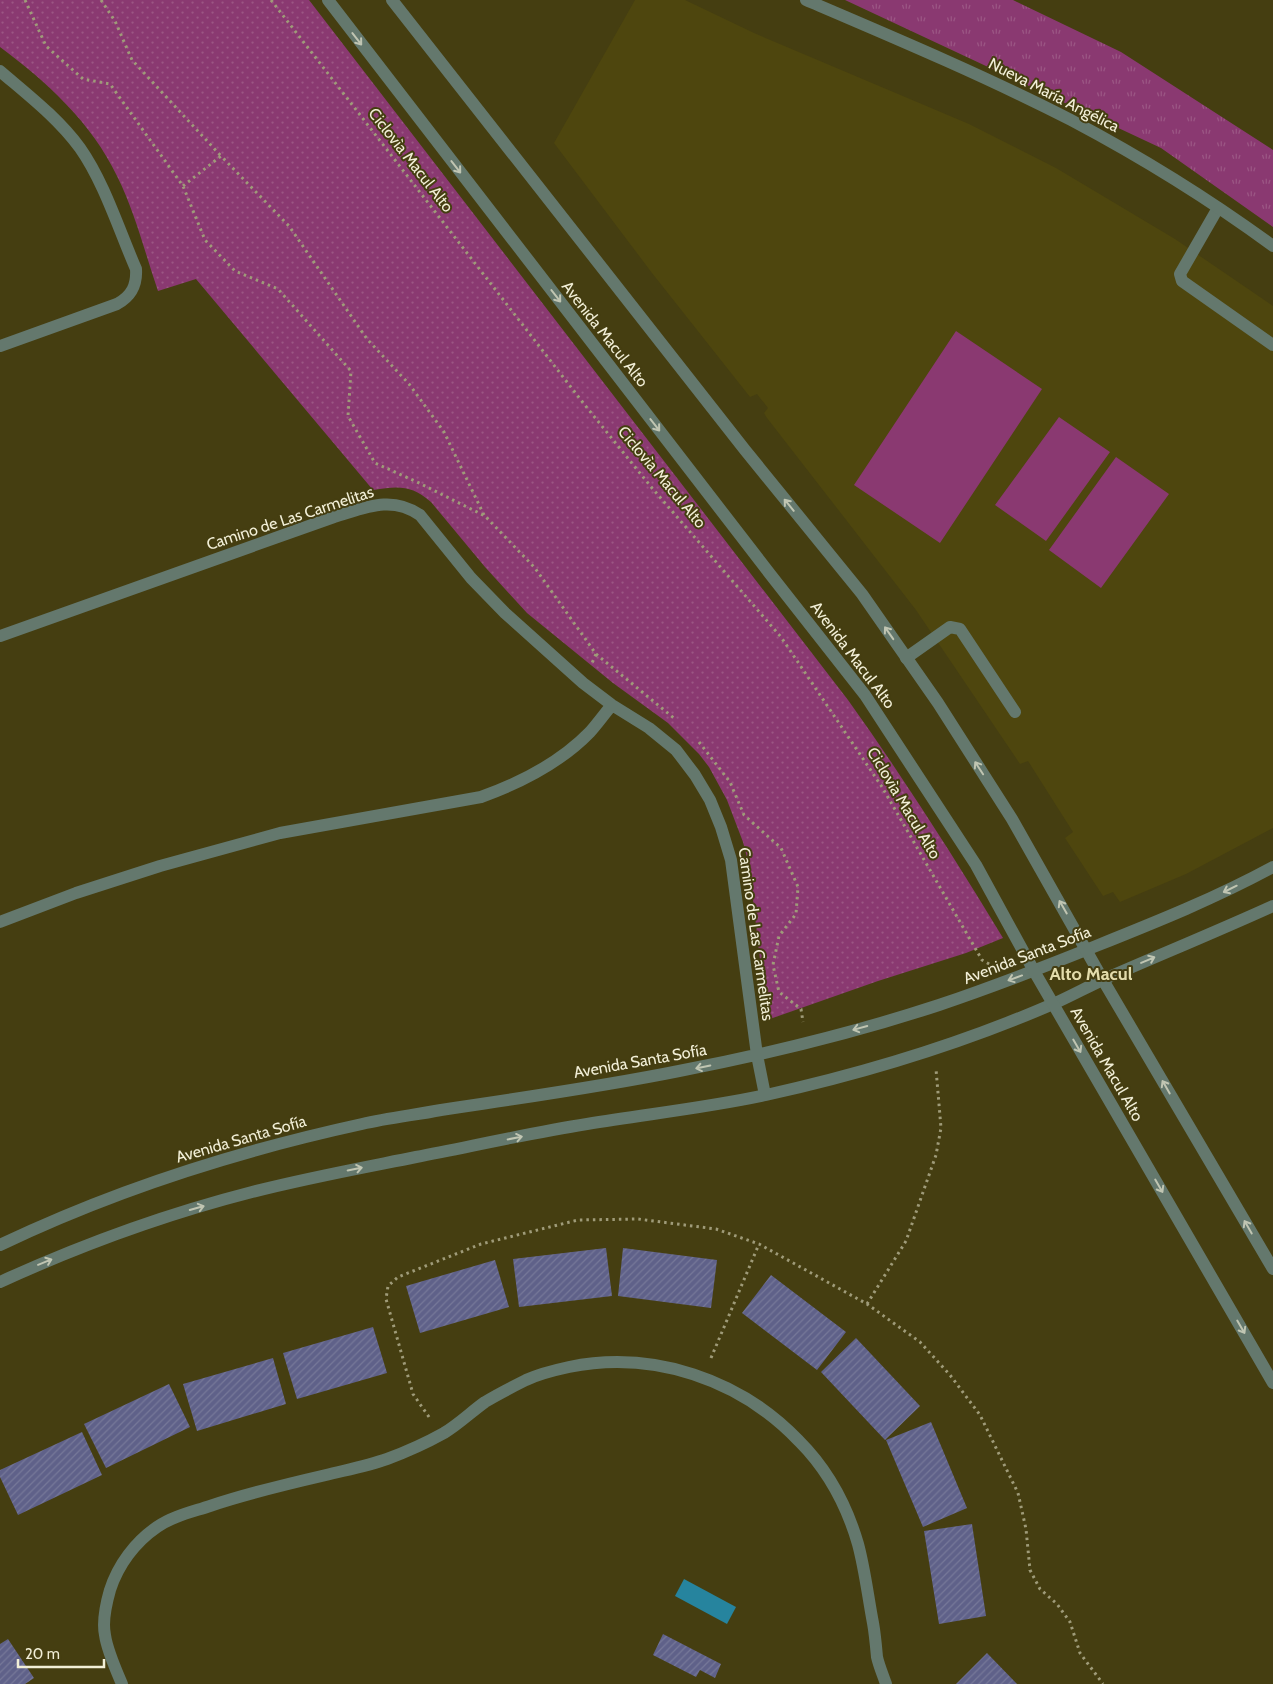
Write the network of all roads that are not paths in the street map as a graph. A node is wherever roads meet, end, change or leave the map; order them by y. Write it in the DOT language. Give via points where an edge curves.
graph roads {
  1 [pos="328,0"];
  2 [pos="392,0"];
  3 [pos="806,0"];
  4 [pos="0,71"];
  5 [pos="1218,208"];
  6 [pos="1273,246"];
  7 [pos="1273,345"];
  8 [pos="0,346"];
  9 [pos="0,636"];
  10 [pos="906,658"];
  11 [pos="612,704"];
  12 [pos="1015,712"];
  13 [pos="1273,867"];
  14 [pos="1273,906"];
  15 [pos="0,922"];
  16 [pos="1087,950"];
  17 [pos="1034,971"];
  18 [pos="1103,980"];
  19 [pos="1053,1004"];
  20 [pos="757,1055"];
  21 [pos="765,1095"];
  22 [pos="0,1245"];
  23 [pos="1273,1269"];
  24 [pos="0,1282"];
  25 [pos="1273,1383"];
  26 [pos="122,1684"];
  27 [pos="886,1684"];
  1 -- 17 [label="street, Avenida Macul Alto, one-way" via="865,695 976,865"];
  10 -- 2 [label="street, one-way" via="862,594"];
  3 -- 5 [label="street, Nueva María Angélica" via="970,71 1070,120 1166,174"];
  4 -- 8 [label="street" via="56,120 81,149 98,179 136,269 136,279 130,294 117,304"];
  5 -- 6 [label="street, Nueva María Angélica"];
  5 -- 7 [label="street" via="1180,274 1182,281"];
  9 -- 11 [label="street, Camino de Las Carmelitas" via="334,518 386,504 398,504 420,515 498,606 583,683"];
  10 -- 12 [label="street" via="950,628 960,629"];
  16 -- 10 [label="street, one-way" via="1012,819"];
  11 -- 15 [label="street" via="572,748 506,788 480,797 280,833 160,866"];
  11 -- 20 [label="street, Camino de Las Carmelitas" via="676,750 710,800 731,860"];
  13 -- 16 [label="street, Avenida Santa Sofía, one-way" via="1212,898"];
  18 -- 14 [label="street, one-way"];
  16 -- 17 [label="street, Avenida Santa Sofía"];
  16 -- 18 [label="street"];
  17 -- 19 [label="street, Avenida Macul Alto"];
  17 -- 20 [label="street, Avenida Santa Sofía, one-way" via="878,1024"];
  18 -- 19 [label="street"];
  23 -- 18 [label="street, one-way"];
  19 -- 21 [label="street" via="934,1048"];
  19 -- 25 [label="street, Avenida Macul Alto, one-way"];
  20 -- 21 [label="street, Camino de Las Carmelitas"];
  20 -- 22 [label="street, Avenida Santa Sofía, one-way" via="674,1072 365,1123 292,1140 151,1184"];
  24 -- 21 [label="street, one-way" via="107,1238 249,1193 324,1175 587,1124"];
  26 -- 27 [label="street" via="105,1636 108,1598 123,1563 145,1536 171,1518 246,1494 386,1460 441,1434 485,1402 528,1379 586,1364 616,1362 675,1369 704,1377 755,1403 801,1442 836,1490 849,1518 858,1546 878,1660"];
}
